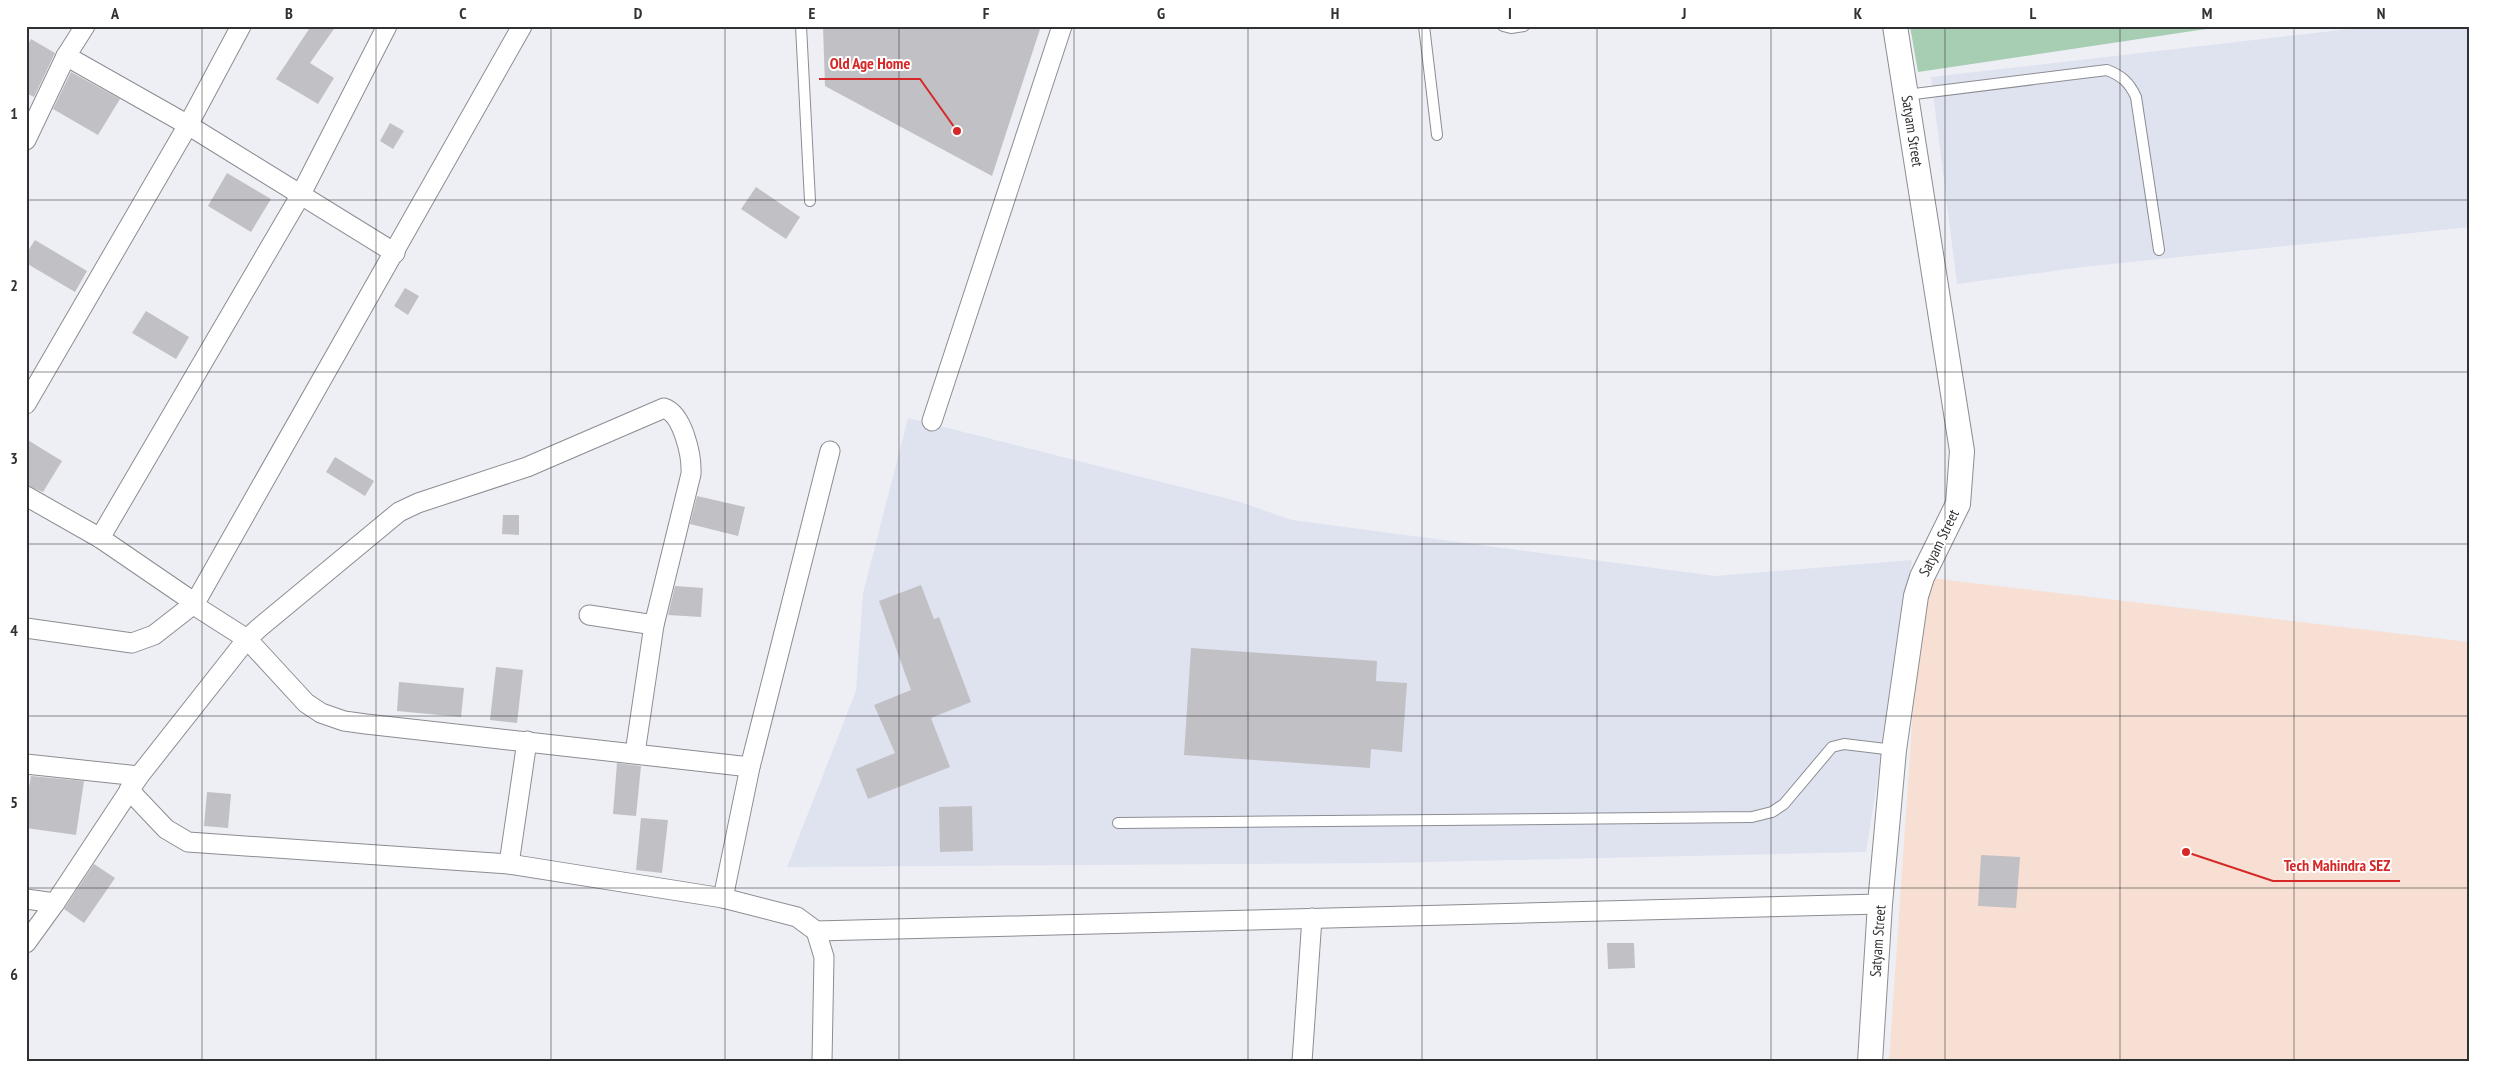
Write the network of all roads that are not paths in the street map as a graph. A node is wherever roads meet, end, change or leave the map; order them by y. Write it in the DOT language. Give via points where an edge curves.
graph roads {
  1 [pos="85,26"];
  2 [pos="241,26"];
  3 [pos="387,26"];
  4 [pos="522,26"];
  5 [pos="801,26"];
  6 [pos="1062,26"];
  7 [pos="1424,26"];
  8 [pos="1503,26"];
  9 [pos="1524,26"];
  10 [pos="1895,26"];
  11 [pos="66,56"];
  12 [pos="1906,95"];
  13 [pos="188,125"];
  14 [pos="1437,136"];
  15 [pos="26,140"];
  16 [pos="300,196"];
  17 [pos="810,201"];
  18 [pos="2159,250"];
  19 [pos="395,253"];
  20 [pos="26,404"];
  21 [pos="932,421"];
  22 [pos="830,451"];
  23 [pos="26,496"];
  24 [pos="100,538"];
  25 [pos="195,603"];
  26 [pos="589,615"];
  27 [pos="654,624"];
  28 [pos="26,628"];
  29 [pos="247,639"];
  30 [pos="527,741"];
  31 [pos="1894,750"];
  32 [pos="635,753"];
  33 [pos="26,764"];
  34 [pos="750,767"];
  35 [pos="134,783"];
  36 [pos="1118,823"];
  37 [pos="509,864"];
  38 [pos="723,898"];
  39 [pos="26,899"];
  40 [pos="55,903"];
  41 [pos="1880,904"];
  42 [pos="1312,918"];
  43 [pos="816,931"];
  44 [pos="26,943"];
  45 [pos="822,1062"];
  46 [pos="1302,1062"];
  47 [pos="1870,1062"];
  1 -- 11 [label="street"];
  2 -- 13 [label="street"];
  3 -- 16 [label="street"];
  4 -- 19 [label="street"];
  5 -- 17 [label="lane"];
  6 -- 21 [label="street"];
  7 -- 14 [label="lane"];
  8 -- 9 [label="lane"];
  10 -- 12 [label="street, Satyam Street"];
  11 -- 13 [label="street"];
  11 -- 15 [label="street"];
  12 -- 18 [label="lane" via="2107,70 2121,76 2131,85 2136,97"];
  12 -- 31 [label="street, Satyam Street" via="1962,451 1958,504 1916,596"];
  13 -- 16 [label="street"];
  13 -- 20 [label="street"];
  16 -- 19 [label="street"];
  16 -- 24 [label="street"];
  19 -- 25 [label="street"];
  22 -- 34 [label="street"];
  23 -- 24 [label="street"];
  24 -- 25 [label="street"];
  25 -- 28 [label="street" via="154,635 132,643"];
  25 -- 29 [label="street" via="200,610"];
  26 -- 27 [label="street"];
  27 -- 29 [label="street" via="691,469 690,449 675,415 664,408 527,467 399,512"];
  27 -- 32 [label="street"];
  29 -- 30 [label="street" via="306,703 344,721"];
  29 -- 35 [label="street"];
  30 -- 32 [label="street"];
  30 -- 37 [label="street"];
  31 -- 36 [label="lane" via="1844,744 1832,747 1784,804 1772,812 1752,817"];
  31 -- 41 [label="street, Satyam Street"];
  32 -- 34 [label="street"];
  33 -- 35 [label="street"];
  34 -- 38 [label="street"];
  35 -- 37 [label="street" via="166,829 188,842"];
  35 -- 40 [label="street"];
  37 -- 38 [label="street"];
  38 -- 43 [label="street" via="798,917"];
  39 -- 40 [label="street"];
  40 -- 44 [label="street"];
  41 -- 42 [label="street"];
  41 -- 47 [label="street, Satyam Street"];
  42 -- 43 [label="street"];
  42 -- 46 [label="street"];
  43 -- 45 [label="street" via="824,957"];
}
